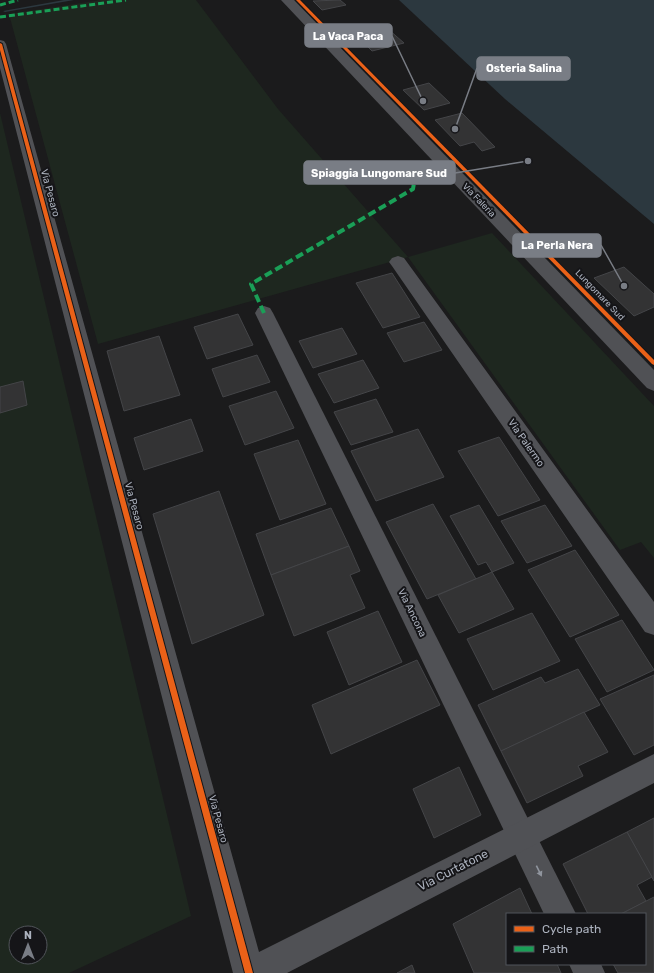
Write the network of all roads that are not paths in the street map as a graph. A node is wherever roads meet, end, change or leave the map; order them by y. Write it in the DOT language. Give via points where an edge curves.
graph roads {
  1 [pos="287,0"];
  2 [pos="0,44"];
  3 [pos="398,262"];
  4 [pos="264,312"];
  5 [pos="654,383"];
  6 [pos="654,623"];
  7 [pos="654,768"];
  8 [pos="521,836"];
  9 [pos="560,913"];
  10 [pos="249,973"];
  11 [pos="253,973"];
  1 -- 5 [label="street, Via Faleria"];
  2 -- 10 [label="street, Via Pesaro"];
  3 -- 6 [label="street, Via Palermo"];
  4 -- 8 [label="street, Via Ancona"];
  7 -- 8 [label="street, Via Curtatone"];
  8 -- 9 [label="street, Via Ancona, one-way"];
  8 -- 11 [label="street, Via Curtatone"];
}
